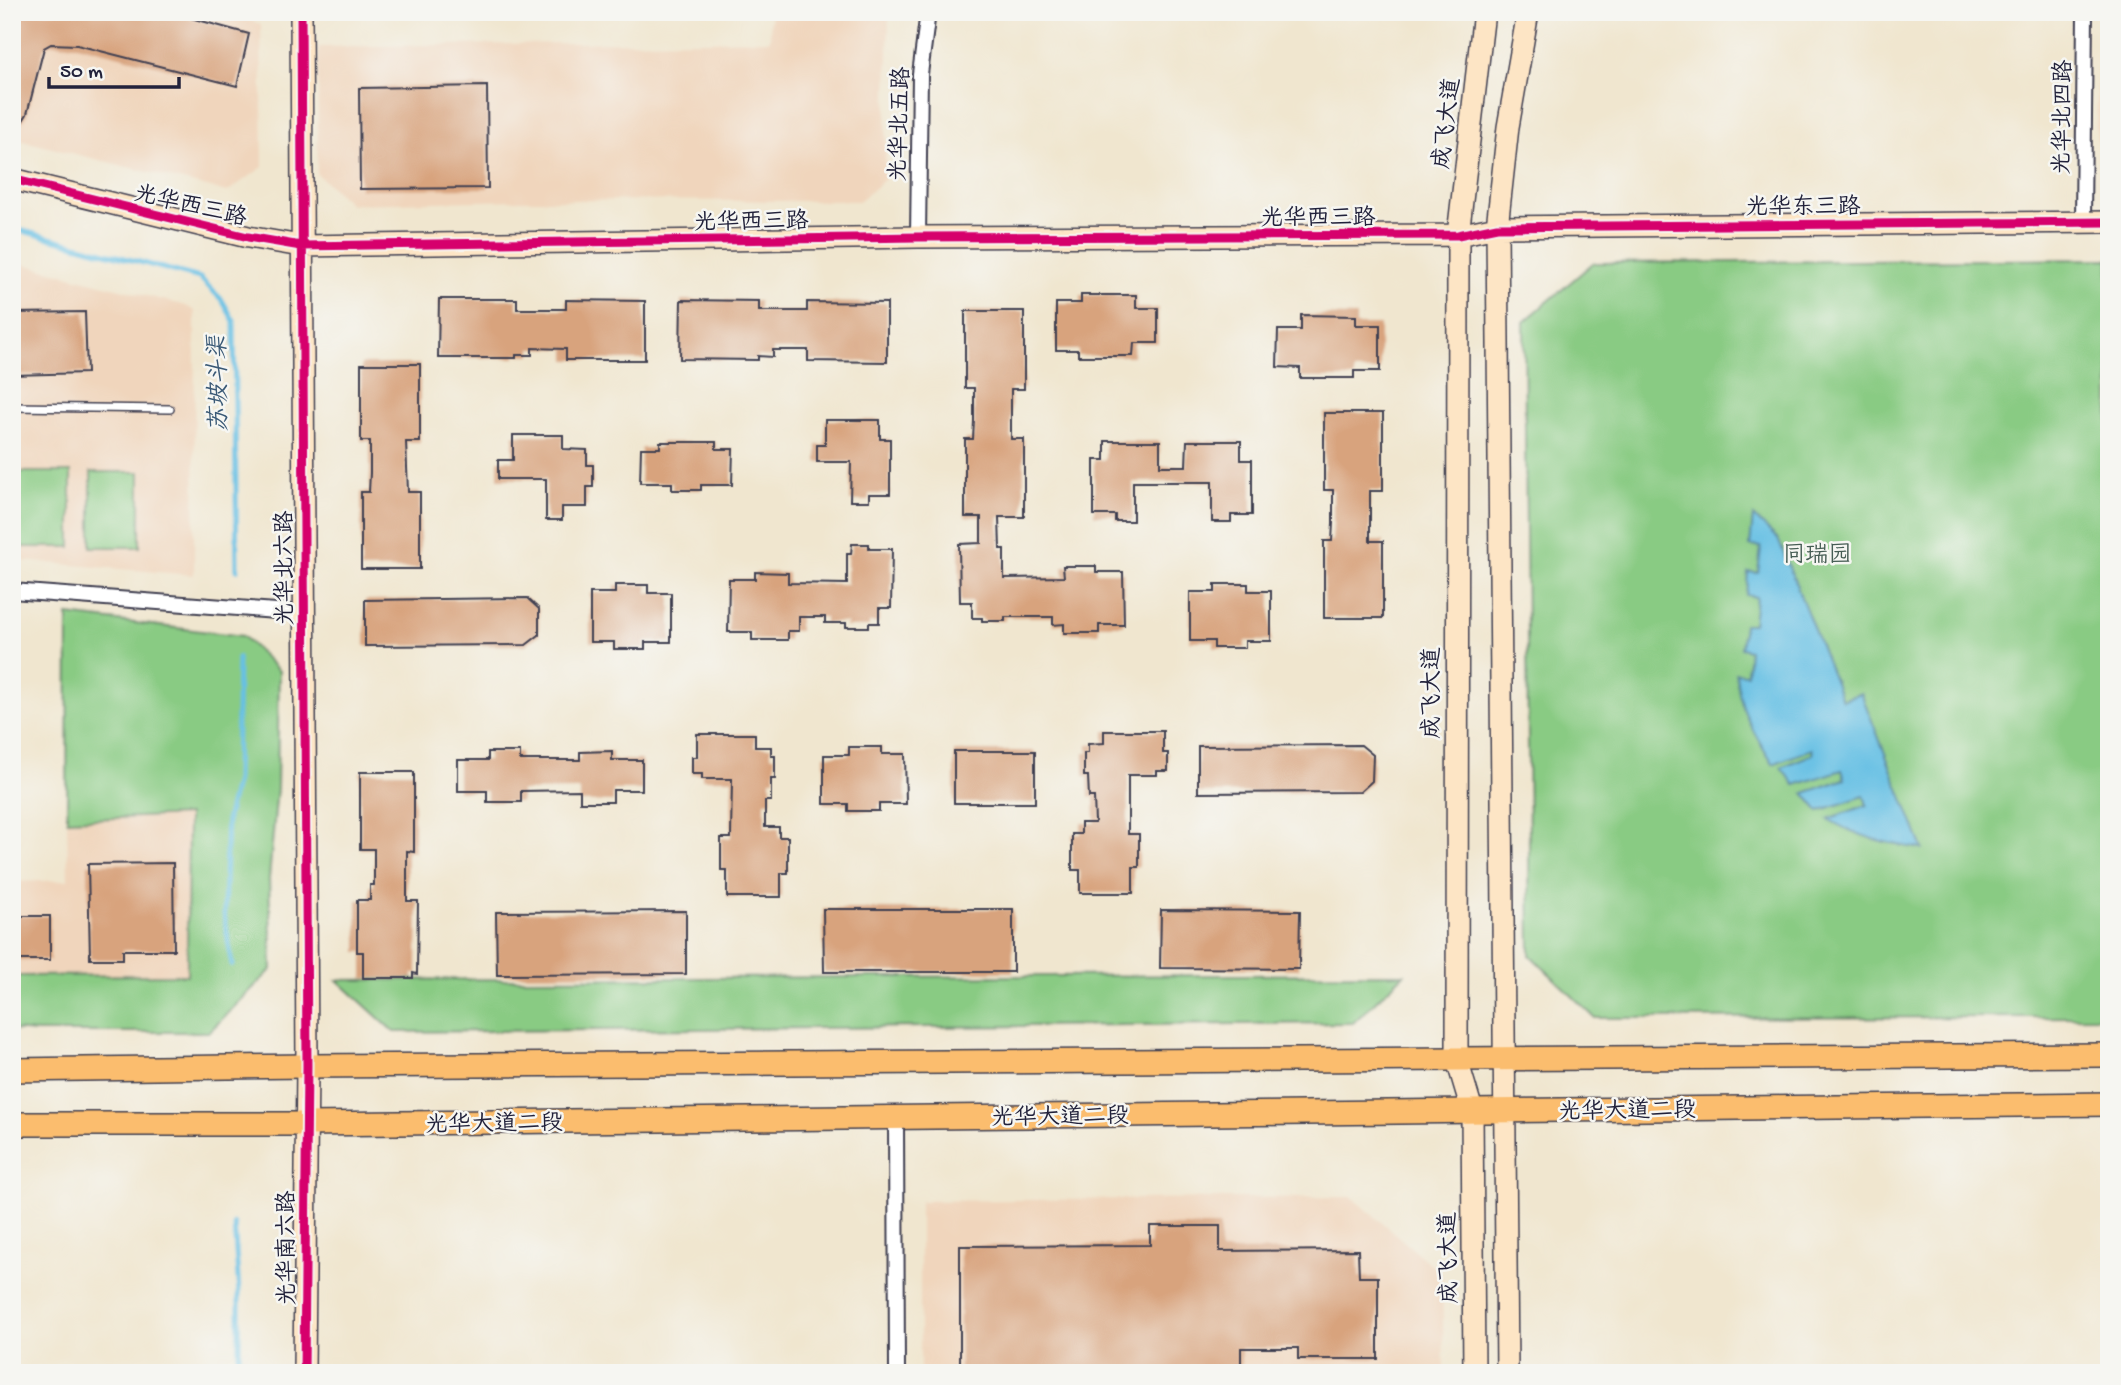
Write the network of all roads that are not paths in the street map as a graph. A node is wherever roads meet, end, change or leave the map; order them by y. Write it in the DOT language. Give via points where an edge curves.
graph roads {
  1 [pos="301,12"];
  2 [pos="928,12"];
  3 [pos="1484,12"];
  4 [pos="1528,12"];
  5 [pos="2085,12"];
  6 [pos="12,179"];
  7 [pos="2083,222"];
  8 [pos="2109,222"];
  9 [pos="1497,227"];
  10 [pos="1458,235"];
  11 [pos="918,237"];
  12 [pos="301,246"];
  13 [pos="12,407"];
  14 [pos="170,409"];
  15 [pos="12,591"];
  16 [pos="303,613"];
  17 [pos="2109,1055"];
  18 [pos="1505,1059"];
  19 [pos="1457,1060"];
  20 [pos="307,1066"];
  21 [pos="12,1070"];
  22 [pos="2109,1104"];
  23 [pos="1472,1110"];
  24 [pos="1506,1110"];
  25 [pos="896,1117"];
  26 [pos="12,1124"];
  27 [pos="305,1124"];
  28 [pos="304,1373"];
  29 [pos="897,1373"];
  30 [pos="1474,1373"];
  31 [pos="1507,1373"];
  1 -- 12 [label="street, 光华北六路"];
  2 -- 11 [label="street, 光华北五路" via="920,74"];
  3 -- 10 [label="street, 成飞大道"];
  4 -- 9 [label="street"];
  5 -- 7 [label="street, 光华北四路"];
  6 -- 12 [label="street, 光华西三路"];
  7 -- 8 [label="street, 光华东三路"];
  7 -- 9 [label="street, 光华东三路"];
  9 -- 10 [label="street, 光华西三路"];
  9 -- 18 [label="street"];
  10 -- 11 [label="street, 光华西三路"];
  10 -- 19 [label="street, 成飞大道"];
  11 -- 12 [label="street, 光华西三路"];
  12 -- 16 [label="street, 光华北六路"];
  13 -- 14 [label="lane"];
  15 -- 16 [label="street"];
  16 -- 20 [label="street, 光华北六路"];
  17 -- 18 [label="main road"];
  18 -- 19 [label="main road"];
  18 -- 24 [label="street"];
  19 -- 20 [label="main road"];
  19 -- 23 [label="street, 成飞大道"];
  20 -- 21 [label="main road"];
  20 -- 27 [label="street, 光华北六路"];
  22 -- 24 [label="main road, 光华大道二段"];
  23 -- 24 [label="main road, 光华大道二段"];
  23 -- 25 [label="main road, 光华大道二段"];
  23 -- 30 [label="street, 成飞大道"];
  24 -- 31 [label="street"];
  25 -- 27 [label="main road, 光华大道二段"];
  25 -- 29 [label="street"];
  26 -- 27 [label="main road, 光华大道二段"];
  27 -- 28 [label="street, 光华南六路"];
}
